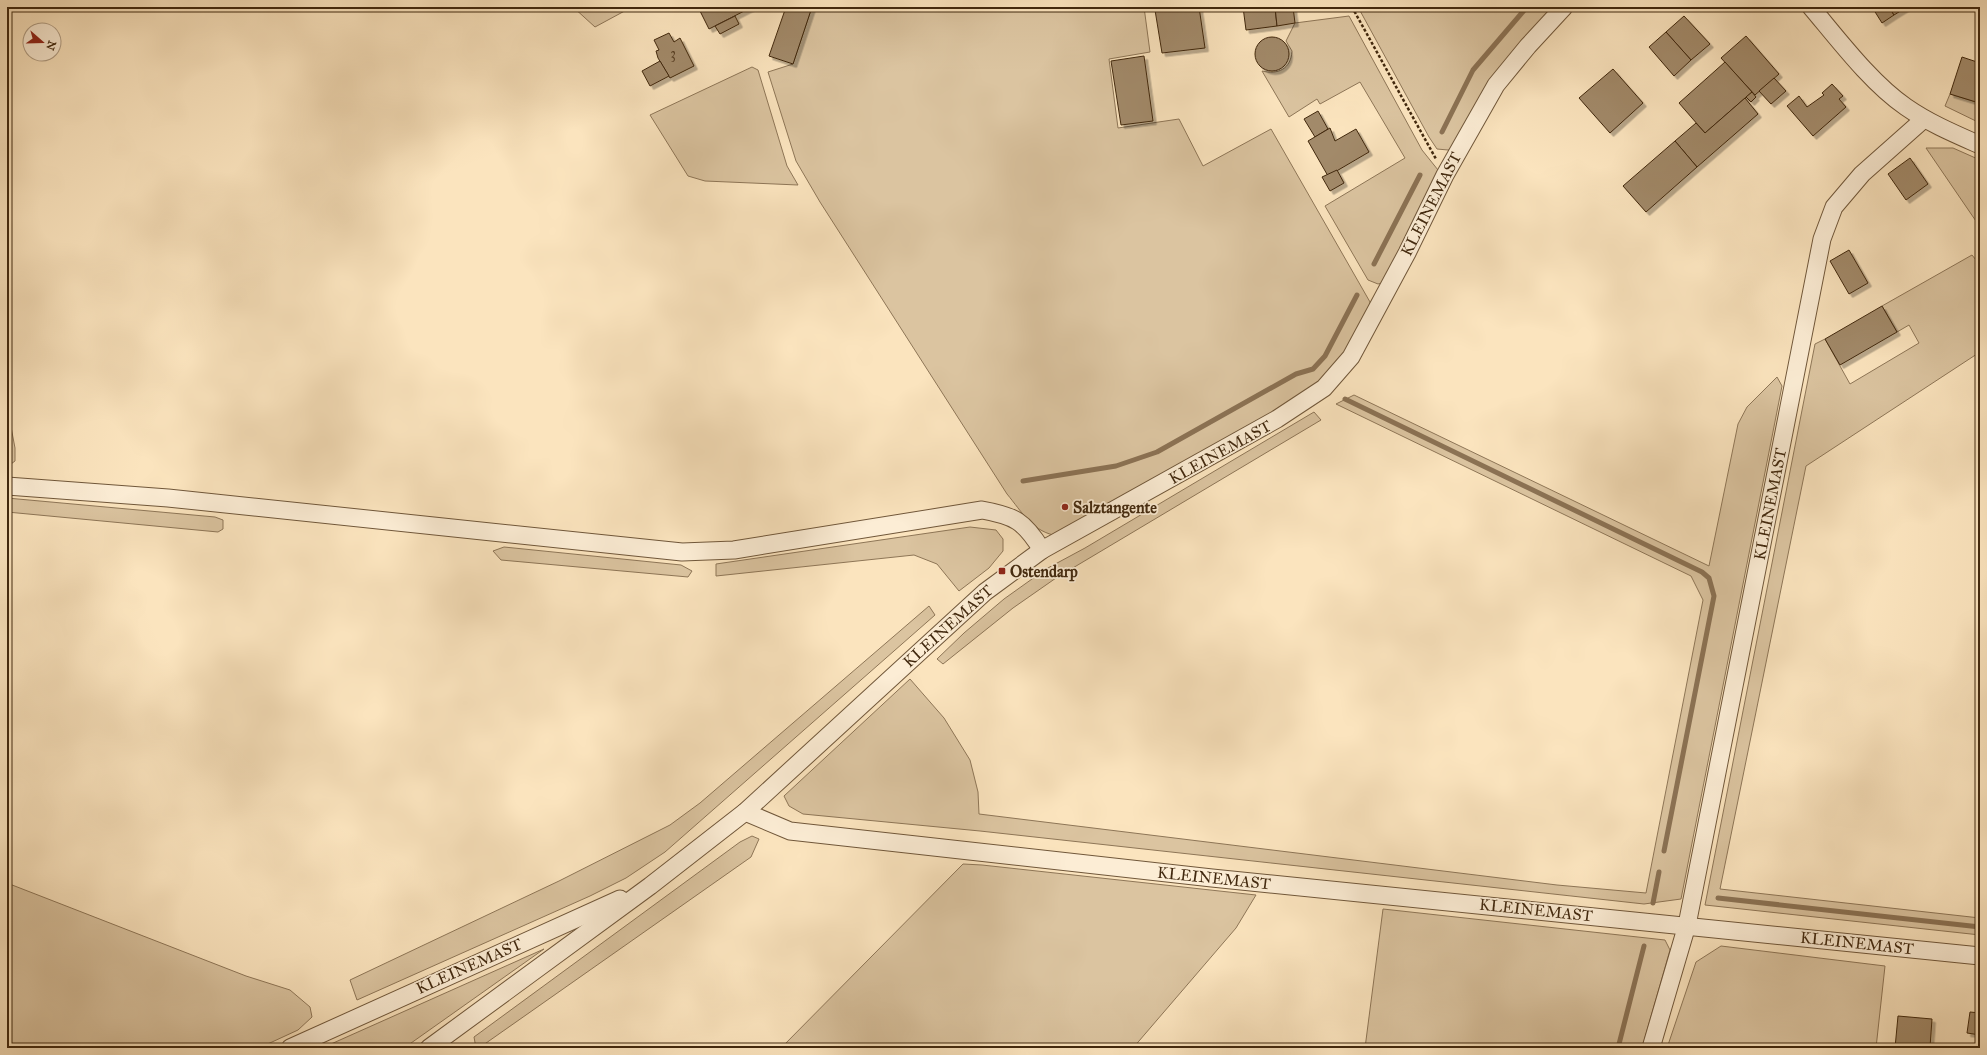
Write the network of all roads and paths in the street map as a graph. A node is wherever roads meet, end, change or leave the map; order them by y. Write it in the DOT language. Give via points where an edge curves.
graph roads {
  1 [pos="1352,7"];
  2 [pos="1564,7"];
  3 [pos="1810,7"];
  4 [pos="1924,119"];
  5 [pos="1980,145"];
  6 [pos="1445,175"];
  7 [pos="7,486"];
  8 [pos="1042,550"];
  9 [pos="745,812"];
  10 [pos="650,886"];
  11 [pos="1687,925"];
  12 [pos="1980,956"];
  13 [pos="290,1048"];
  14 [pos="429,1048"];
  15 [pos="1652,1048"];
  1 -- 6 [label="path"];
  2 -- 6 [label="street, KLEINEMAST" via="1496,85"];
  3 -- 4 [label="street" via="1880,86"];
  4 -- 5 [label="street"];
  4 -- 11 [label="street, KLEINEMAST" via="1862,174 1834,207 1822,239"];
  6 -- 8 [label="street, KLEINEMAST" via="1407,253 1351,357 1324,388 1277,419"];
  7 -- 8 [label="street" via="168,498 682,552 734,550 982,510 1012,517 1030,531"];
  8 -- 9 [label="street, KLEINEMAST" via="985,592"];
  9 -- 10 [label="street, KLEINEMAST"];
  9 -- 11 [label="street, KLEINEMAST" via="790,831 1212,878"];
  10 -- 13 [label="street, KLEINEMAST"];
  10 -- 14 [label="street, KLEINEMAST"];
  11 -- 12 [label="street, KLEINEMAST"];
  11 -- 15 [label="street, KLEINEMAST"];
}
